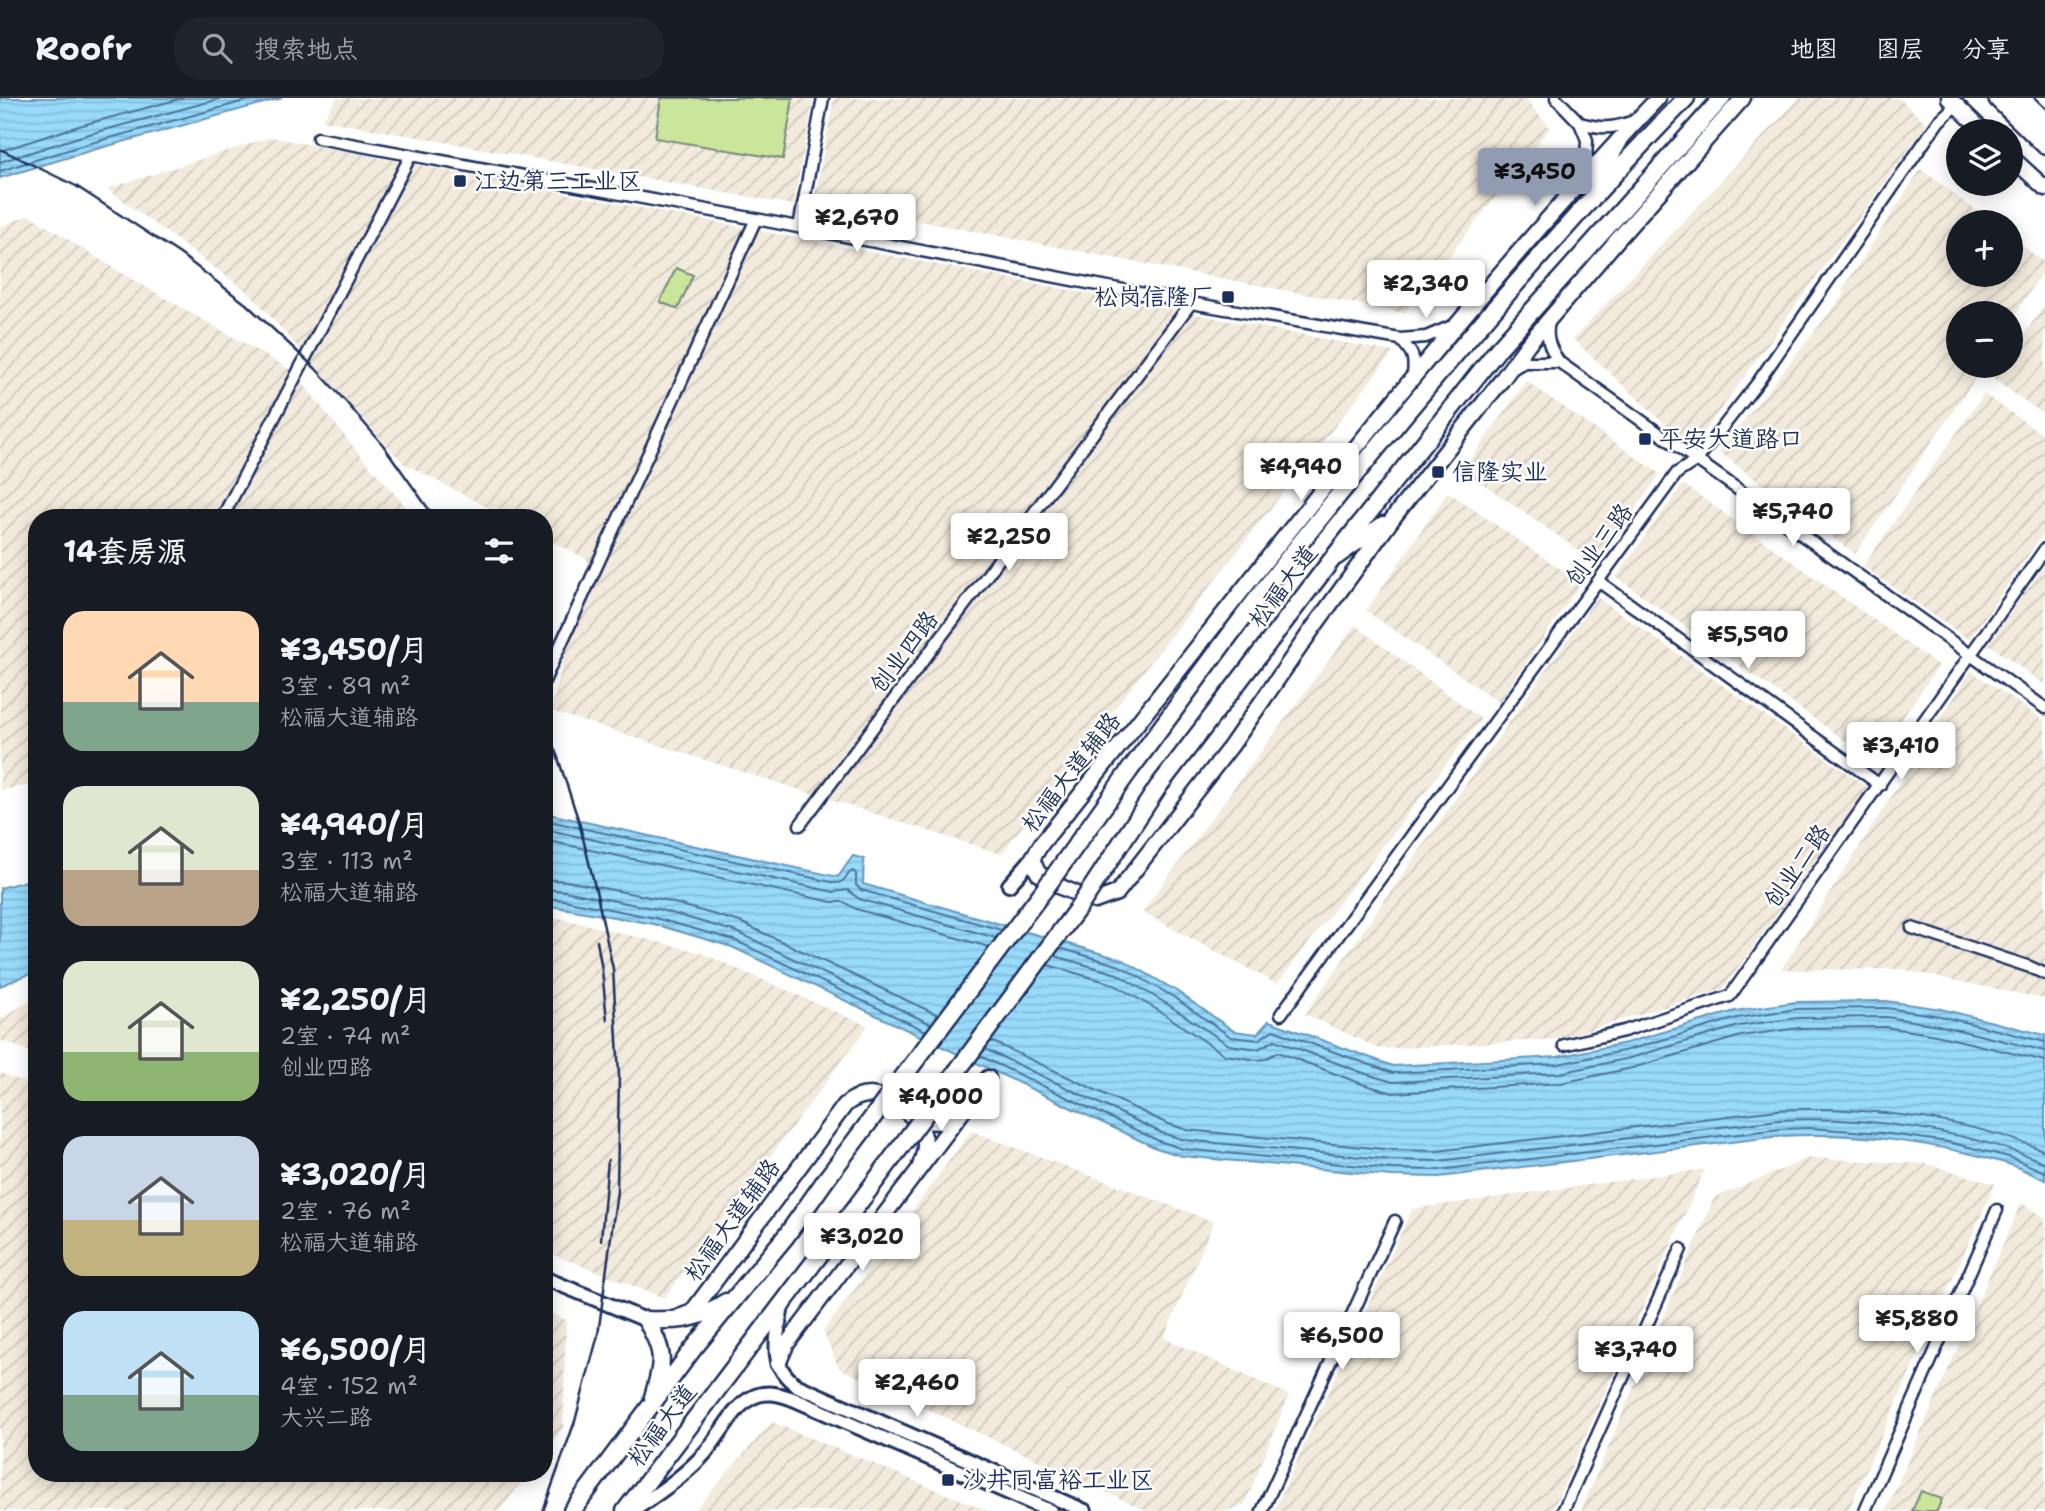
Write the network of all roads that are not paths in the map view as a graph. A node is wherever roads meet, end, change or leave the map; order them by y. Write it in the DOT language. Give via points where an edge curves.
graph roads {
  1 [pos="823,98"];
  2 [pos="1556,98"];
  3 [pos="1658,98"];
  4 [pos="1686,98"];
  5 [pos="1998,98"];
  6 [pos="2020,98"];
  7 [pos="1741,100"];
  8 [pos="1719,102"];
  9 [pos="1952,102"];
  10 [pos="1970,119"];
  11 [pos="1637,120"];
  12 [pos="2045,122"];
  13 [pos="1580,123"];
  14 [pos="318,138"];
  15 [pos="1619,141"];
  16 [pos="2045,144"];
  17 [pos="411,155"];
  18 [pos="1676,159"];
  19 [pos="2023,167"];
  20 [pos="1581,181"];
  21 [pos="2045,188"];
  22 [pos="1634,197"];
  23 [pos="1574,217"];
  24 [pos="756,219"];
  25 [pos="799,227"];
  26 [pos="1618,239"];
  27 [pos="1191,303"];
  28 [pos="1550,318"];
  29 [pos="1459,323"];
  30 [pos="1401,339"];
  31 [pos="1559,362"];
  32 [pos="1508,371"];
  33 [pos="1412,378"];
  34 [pos="1697,460"];
  35 [pos="1332,477"];
  36 [pos="227,509"];
  37 [pos="1396,514"];
  38 [pos="1299,544"];
  39 [pos="2045,549"];
  40 [pos="1330,562"];
  41 [pos="1598,581"];
  42 [pos="1970,655"];
  43 [pos="553,661"];
  44 [pos="2045,708"];
  45 [pos="1880,785"];
  46 [pos="800,825"];
  47 [pos="1032,859"];
  48 [pos="1009,885"];
  49 [pos="1912,928"];
  50 [pos="2045,974"];
  51 [pos="1281,1014"];
  52 [pos="1564,1045"];
  53 [pos="988,1078"];
  54 [pos="906,1111"];
  55 [pos="959,1116"];
  56 [pos="919,1169"];
  57 [pos="1997,1210"];
  58 [pos="1395,1221"];
  59 [pos="1681,1249"];
  60 [pos="553,1282"];
  61 [pos="739,1293"];
  62 [pos="782,1304"];
  63 [pos="646,1320"];
  64 [pos="667,1321"];
  65 [pos="778,1364"];
  66 [pos="650,1407"];
  67 [pos="572,1511"];
  68 [pos="625,1511"];
  69 [pos="633,1511"];
  70 [pos="1050,1511"];
  71 [pos="1086,1511"];
  72 [pos="1262,1511"];
  73 [pos="1563,1511"];
  74 [pos="1865,1511"];
  1 -- 25 [label="street"];
  2 -- 13 [label="street"];
  3 -- 11 [label="main road, 松福大道辅路"];
  4 -- 23 [label="main road, 松福大道"];
  5 -- 16 [label="highway"];
  6 -- 12 [label="highway"];
  7 -- 18 [label="main road, 松福大道辅路"];
  7 -- 26 [label="main road, 松福大道辅路"];
  8 -- 18 [label="main road, 松福大道辅路"];
  8 -- 22 [label="main road, 松福大道"];
  9 -- 10 [label="main road"];
  9 -- 34 [label="street, 创业三路" via="1758,382"];
  11 -- 13 [label="street" via="1615,128"];
  11 -- 15 [label="main road, 松福大道辅路"];
  13 -- 20 [label="street" via="1587,140"];
  14 -- 17 [label="street"];
  15 -- 20 [label="main road, 松福大道辅路"];
  15 -- 23 [label="main road"];
  17 -- 24 [label="street"];
  17 -- 36 [label="street"];
  18 -- 22 [label="main road, 松福大道辅路"];
  18 -- 26 [label="main road, 松福大道辅路"];
  19 -- 21 [label="main road"];
  20 -- 29 [label="main road, 松福大道辅路"];
  22 -- 40 [label="main road, 松福大道" via="1499,348"];
  23 -- 38 [label="main road, 松福大道"];
  24 -- 25 [label="street"];
  24 -- 43 [label="street"];
  25 -- 27 [label="street"];
  26 -- 28 [label="main road, 松福大道辅路"];
  27 -- 30 [label="street"];
  27 -- 46 [label="street, 创业四路"];
  28 -- 31 [label="street" via="1546,333"];
  28 -- 32 [label="main road, 松福大道辅路"];
  29 -- 30 [label="street" via="1426,337"];
  29 -- 33 [label="main road, 松福大道辅路"];
  30 -- 33 [label="street" via="1413,352"];
  31 -- 32 [label="street" via="1524,362"];
  31 -- 34 [label="street"];
  32 -- 37 [label="main road, 松福大道辅路"];
  33 -- 35 [label="main road, 松福大道辅路"];
  34 -- 41 [label="street, 创业三路" via="1677,473"];
  34 -- 42 [label="street"];
  35 -- 38 [label="main road"];
  35 -- 47 [label="main road, 松福大道辅路"];
  37 -- 40 [label="main road"];
  37 -- 47 [label="main road, 松福大道辅路" via="1231,746 1118,893 1096,901 1063,888 1038,873"];
  38 -- 61 [label="main road, 松福大道, bridge" via="786,1236"];
  39 -- 42 [label="street, 创业二路"];
  40 -- 62 [label="main road, 松福大道, bridge" via="1158,787 1081,904"];
  41 -- 45 [label="street"];
  41 -- 51 [label="street, 创业三路"];
  42 -- 44 [label="street"];
  42 -- 45 [label="street, 创业二路"];
  45 -- 52 [label="street, 创业二路" via="1730,996 1624,1031"];
  47 -- 48 [label="street"];
  49 -- 50 [label="street"];
  53 -- 55 [label="main road"];
  54 -- 55 [label="main road, 松福大道辅路" via="927,1122"];
  54 -- 56 [label="main road" via="922,1130 925,1142"];
  54 -- 64 [label="main road, 松福大道辅路" via="871,1095 845,1105 692,1312"];
  55 -- 56 [label="main road"];
  56 -- 65 [label="main road" via="786,1345"];
  57 -- 74 [label="street"];
  58 -- 72 [label="street"];
  59 -- 73 [label="street"];
  60 -- 63 [label="street"];
  61 -- 64 [label="main road, 松福大道" via="710,1312"];
  61 -- 66 [label="main road, 松福大道"];
  62 -- 65 [label="street"];
  62 -- 68 [label="main road, 松福大道"];
  63 -- 64 [label="main road, 松福大道"];
  63 -- 66 [label="main road, 松福大道" via="659,1342 662,1369"];
  65 -- 71 [label="street" via="788,1380 799,1386"];
  66 -- 67 [label="main road, 松福大道"];
  69 -- 70 [label="street" via="687,1471 746,1400 762,1393 793,1399"];
}
